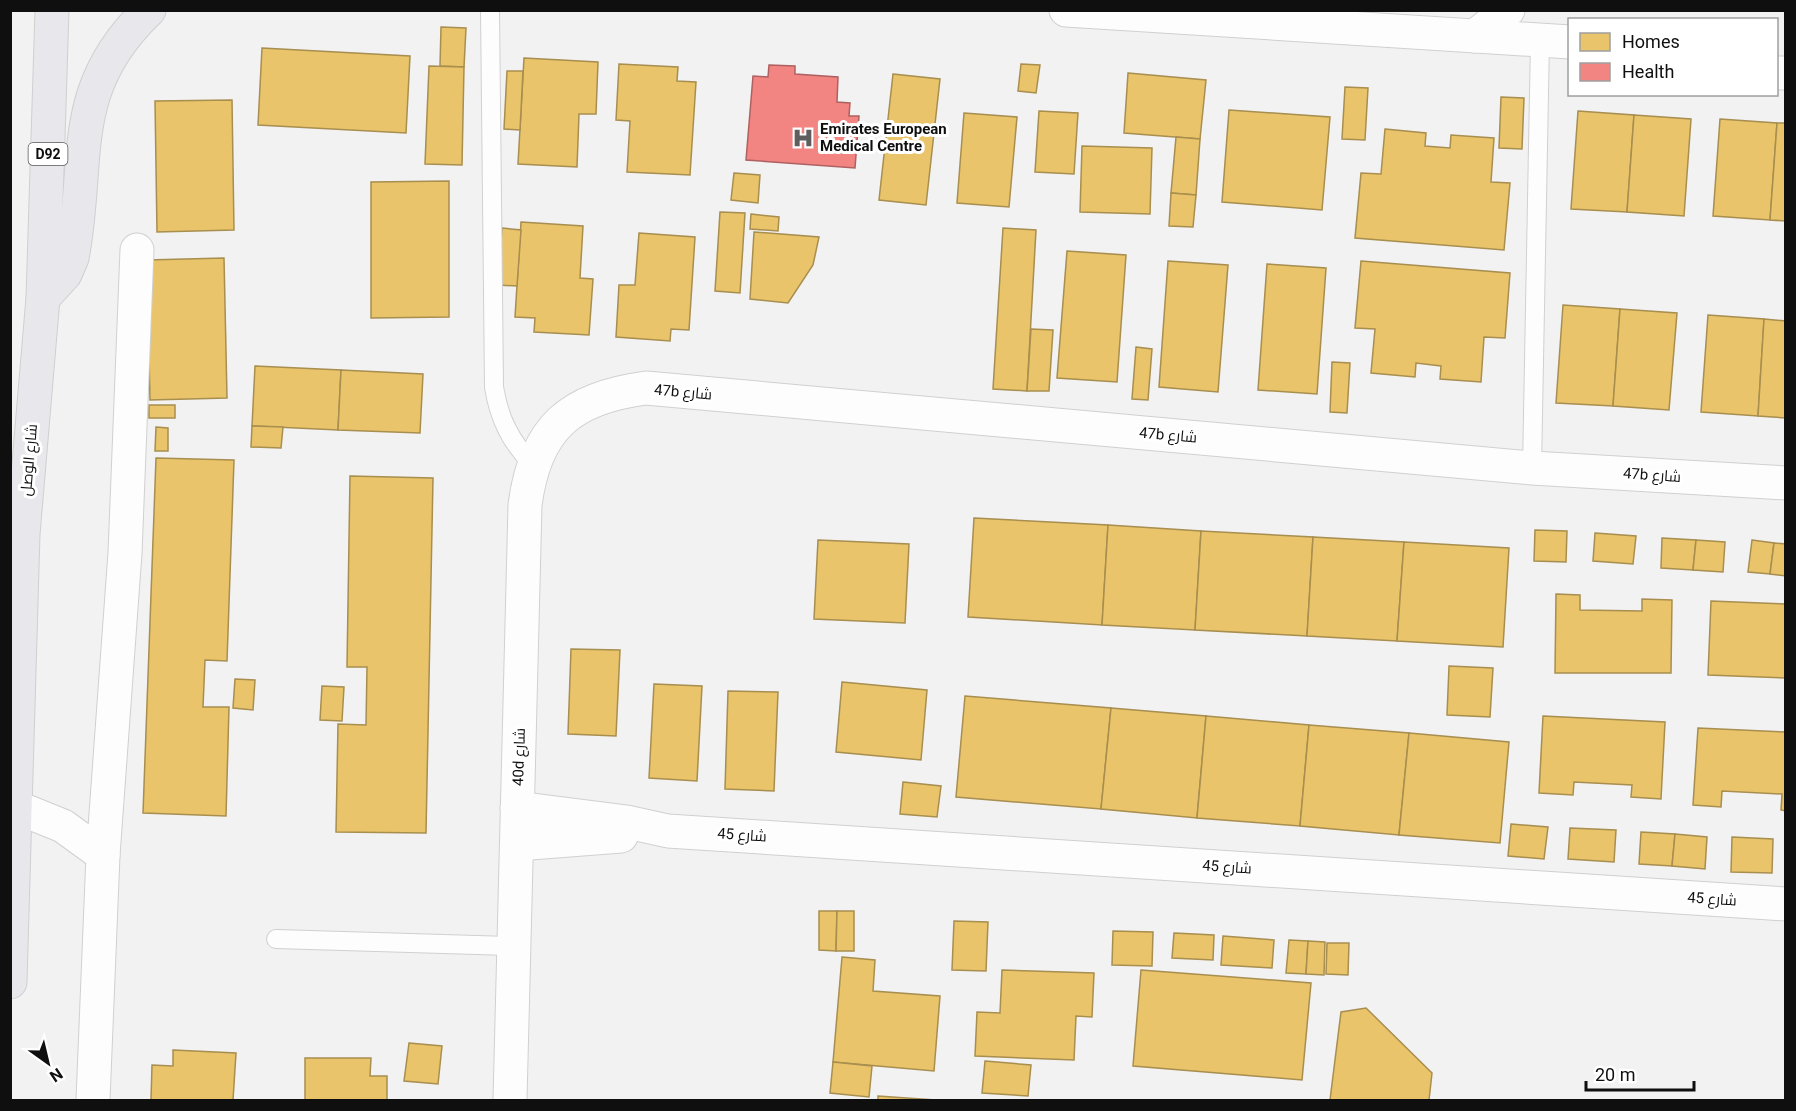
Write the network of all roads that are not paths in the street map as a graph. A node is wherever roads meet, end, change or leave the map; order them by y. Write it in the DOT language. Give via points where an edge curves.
graph roads {
  1 [pos="52,10"];
  2 [pos="149,10"];
  3 [pos="490,10"];
  4 [pos="1066,10"];
  5 [pos="1508,10"];
  6 [pos="1474,36"];
  7 [pos="1555,41"];
  8 [pos="137,250"];
  9 [pos="43,298"];
  10 [pos="558,422"];
  11 [pos="10,425"];
  12 [pos="533,465"];
  13 [pos="1532,468"];
  14 [pos="1785,483"];
  15 [pos="22,534"];
  16 [pos="16,807"];
  17 [pos="518,808"];
  18 [pos="668,831"];
  19 [pos="517,844"];
  20 [pos="103,855"];
  21 [pos="1785,904"];
  22 [pos="276,939"];
  23 [pos="514,946"];
  24 [pos="10,982"];
  25 [pos="93,1101"];
  26 [pos="510,1101"];
  1 -- 9 [label="main road, شارع الوصل / D92"];
  2 -- 9 [label="main road" via="122,40 97,84 83,134 72,258 65,274"];
  3 -- 12 [label="lane" via="494,387 504,426"];
  4 -- 6 [label="street"];
  5 -- 6 [label="street"];
  6 -- 7 [label="street"];
  7 -- 13 [label="lane"];
  8 -- 20 [label="street" via="125,553"];
  9 -- 15 [label="main road, شارع الوصل / D92"];
  10 -- 12 [label="street, 40d شارع"];
  10 -- 13 [label="street, 47b شارع" via="584,403 614,392 646,388"];
  11 -- 15 [label="main road"];
  12 -- 17 [label="street, 40d شارع" via="525,506"];
  13 -- 14 [label="street, 47b شارع"];
  15 -- 16 [label="main road, شارع الوصل / D92"];
  16 -- 20 [label="street" via="63,825"];
  16 -- 24 [label="main road, شارع الوصل / D92"];
  17 -- 18 [label="street, شارع 45"];
  17 -- 19 [label="street, 40d شارع"];
  18 -- 19 [label="street, شارع 45"];
  18 -- 21 [label="street, شارع 45"];
  19 -- 23 [label="street, 40d شارع"];
  20 -- 25 [label="street"];
  22 -- 23 [label="lane"];
  23 -- 26 [label="street, 40d شارع"];
}
